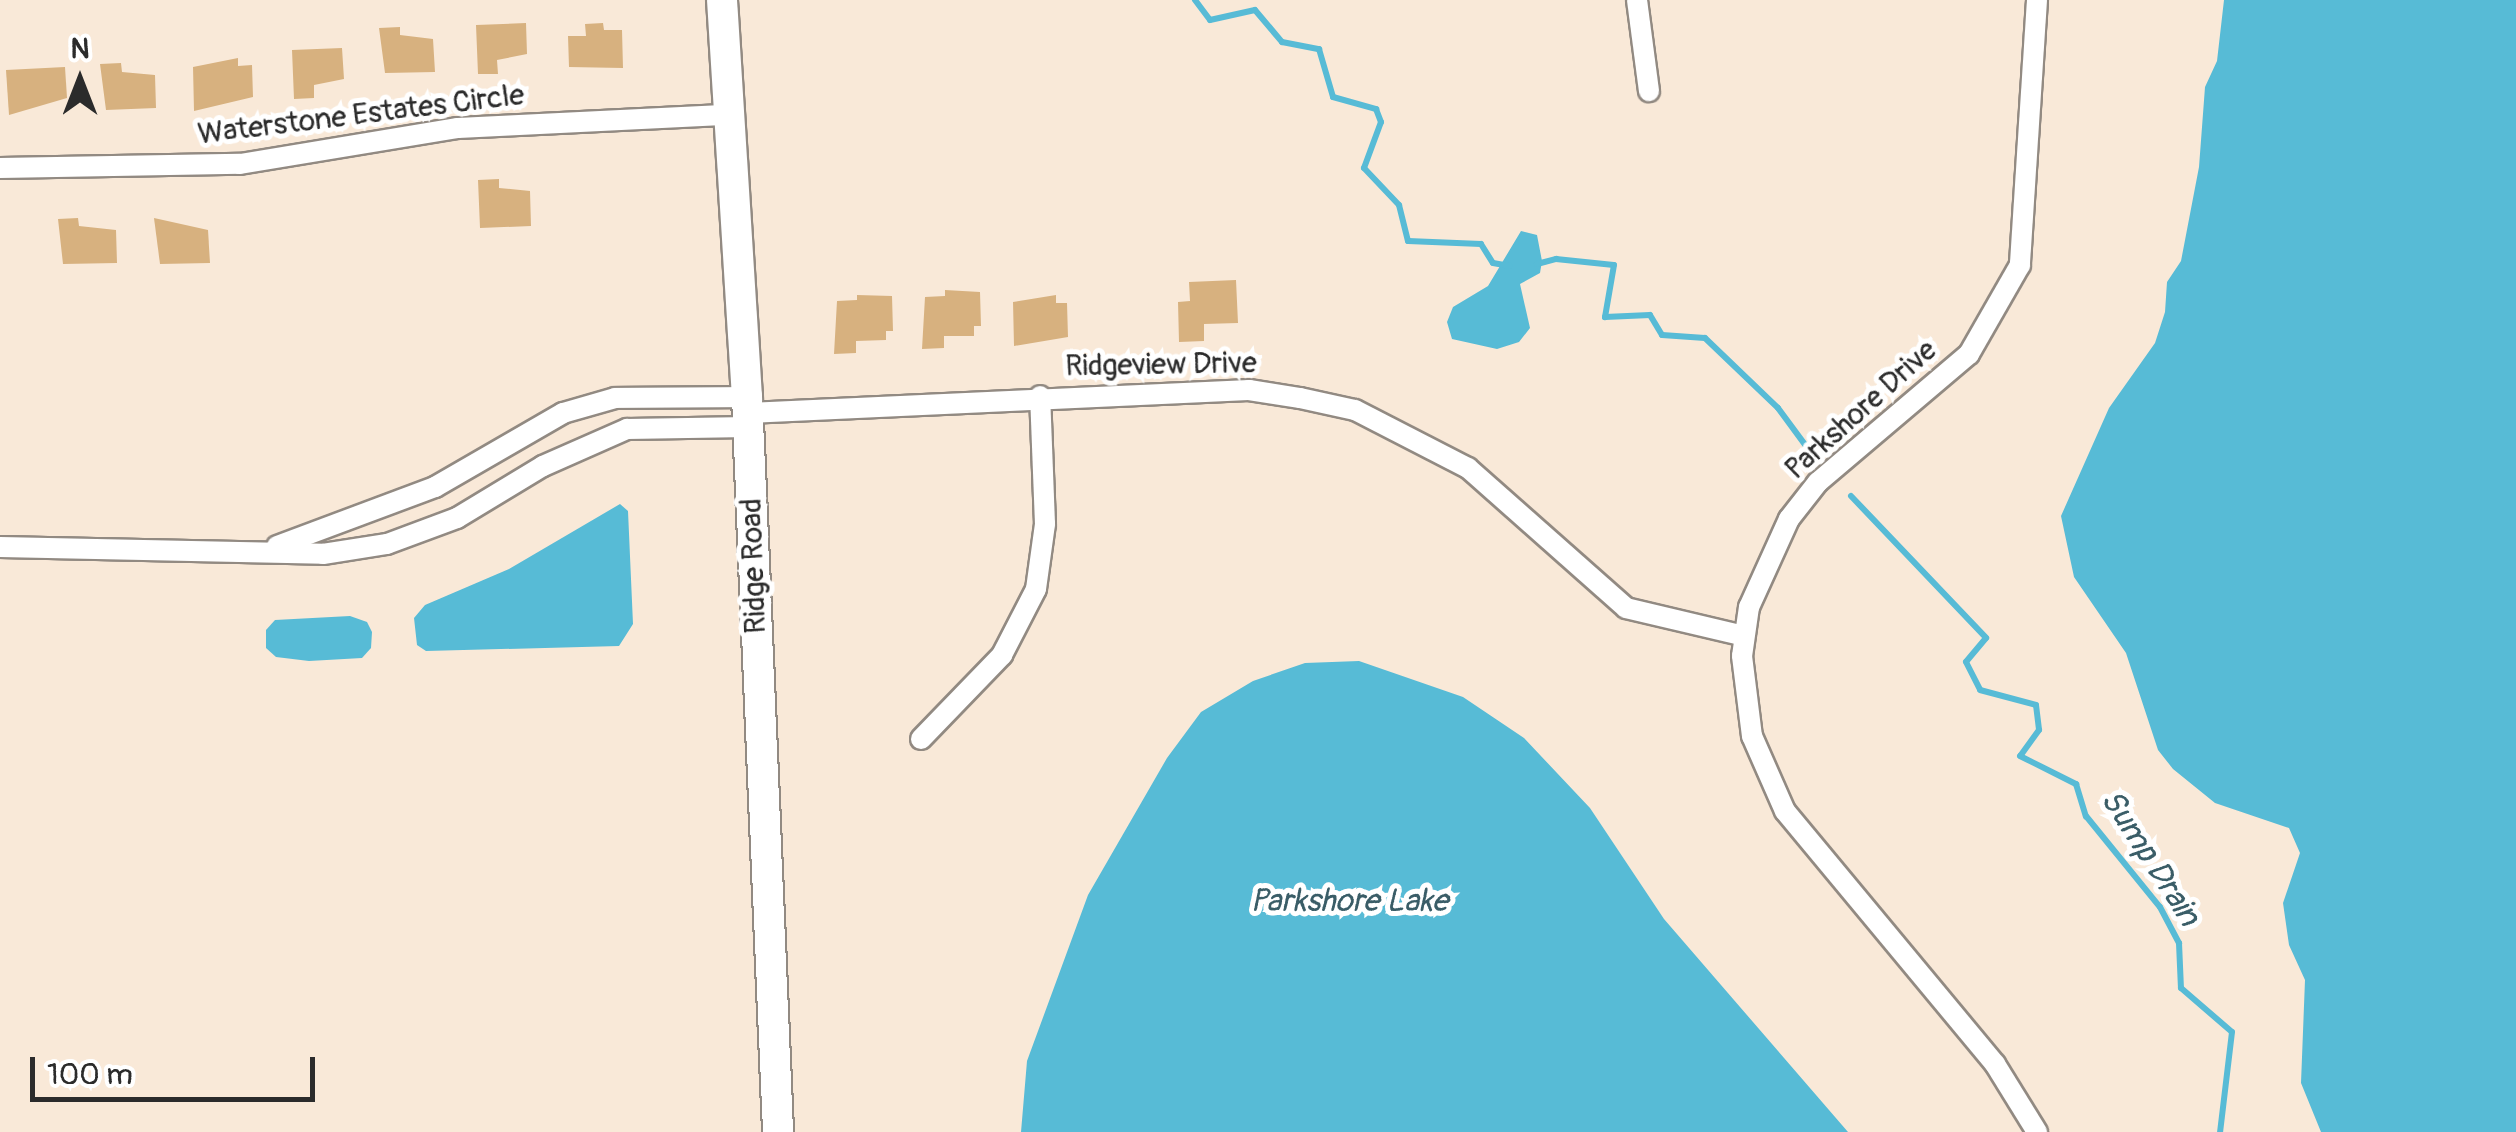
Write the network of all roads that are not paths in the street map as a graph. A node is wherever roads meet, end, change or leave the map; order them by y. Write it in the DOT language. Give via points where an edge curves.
graph roads {
  1 [pos="722,0"];
  2 [pos="1637,0"];
  3 [pos="2037,0"];
  4 [pos="1649,91"];
  5 [pos="728,115"];
  6 [pos="0,168"];
  7 [pos="1040,396"];
  8 [pos="748,412"];
  9 [pos="468,469"];
  10 [pos="486,503"];
  11 [pos="0,547"];
  12 [pos="270,549"];
  13 [pos="1744,636"];
  14 [pos="921,739"];
  15 [pos="778,1132"];
  16 [pos="2037,1132"];
  1 -- 5 [label="street, Ridge Road"];
  2 -- 4 [label="street"];
  3 -- 13 [label="street, Parkshore Drive" via="2020,265 1969,354 1818,482 1789,518 1760,575"];
  5 -- 6 [label="street, Waterstone Estates Circle" via="458,128 240,164"];
  5 -- 8 [label="street, Ridge Road"];
  7 -- 8 [label="street, Ridgeview Drive"];
  7 -- 13 [label="street, Ridgeview Drive" via="1249,390 1355,410 1468,468 1626,608"];
  7 -- 14 [label="street" via="1045,524 1036,589 1002,655"];
  8 -- 9 [label="street" via="615,398 562,413"];
  8 -- 10 [label="street" via="626,429 542,466"];
  8 -- 15 [label="street, Ridge Road"];
  9 -- 10 [label="street"];
  9 -- 12 [label="street"];
  10 -- 12 [label="street" via="387,544 323,554"];
  11 -- 12 [label="street"];
  13 -- 16 [label="street, Parkshore Drive" via="1746,713 1760,764 1785,811 1995,1064"];
}
